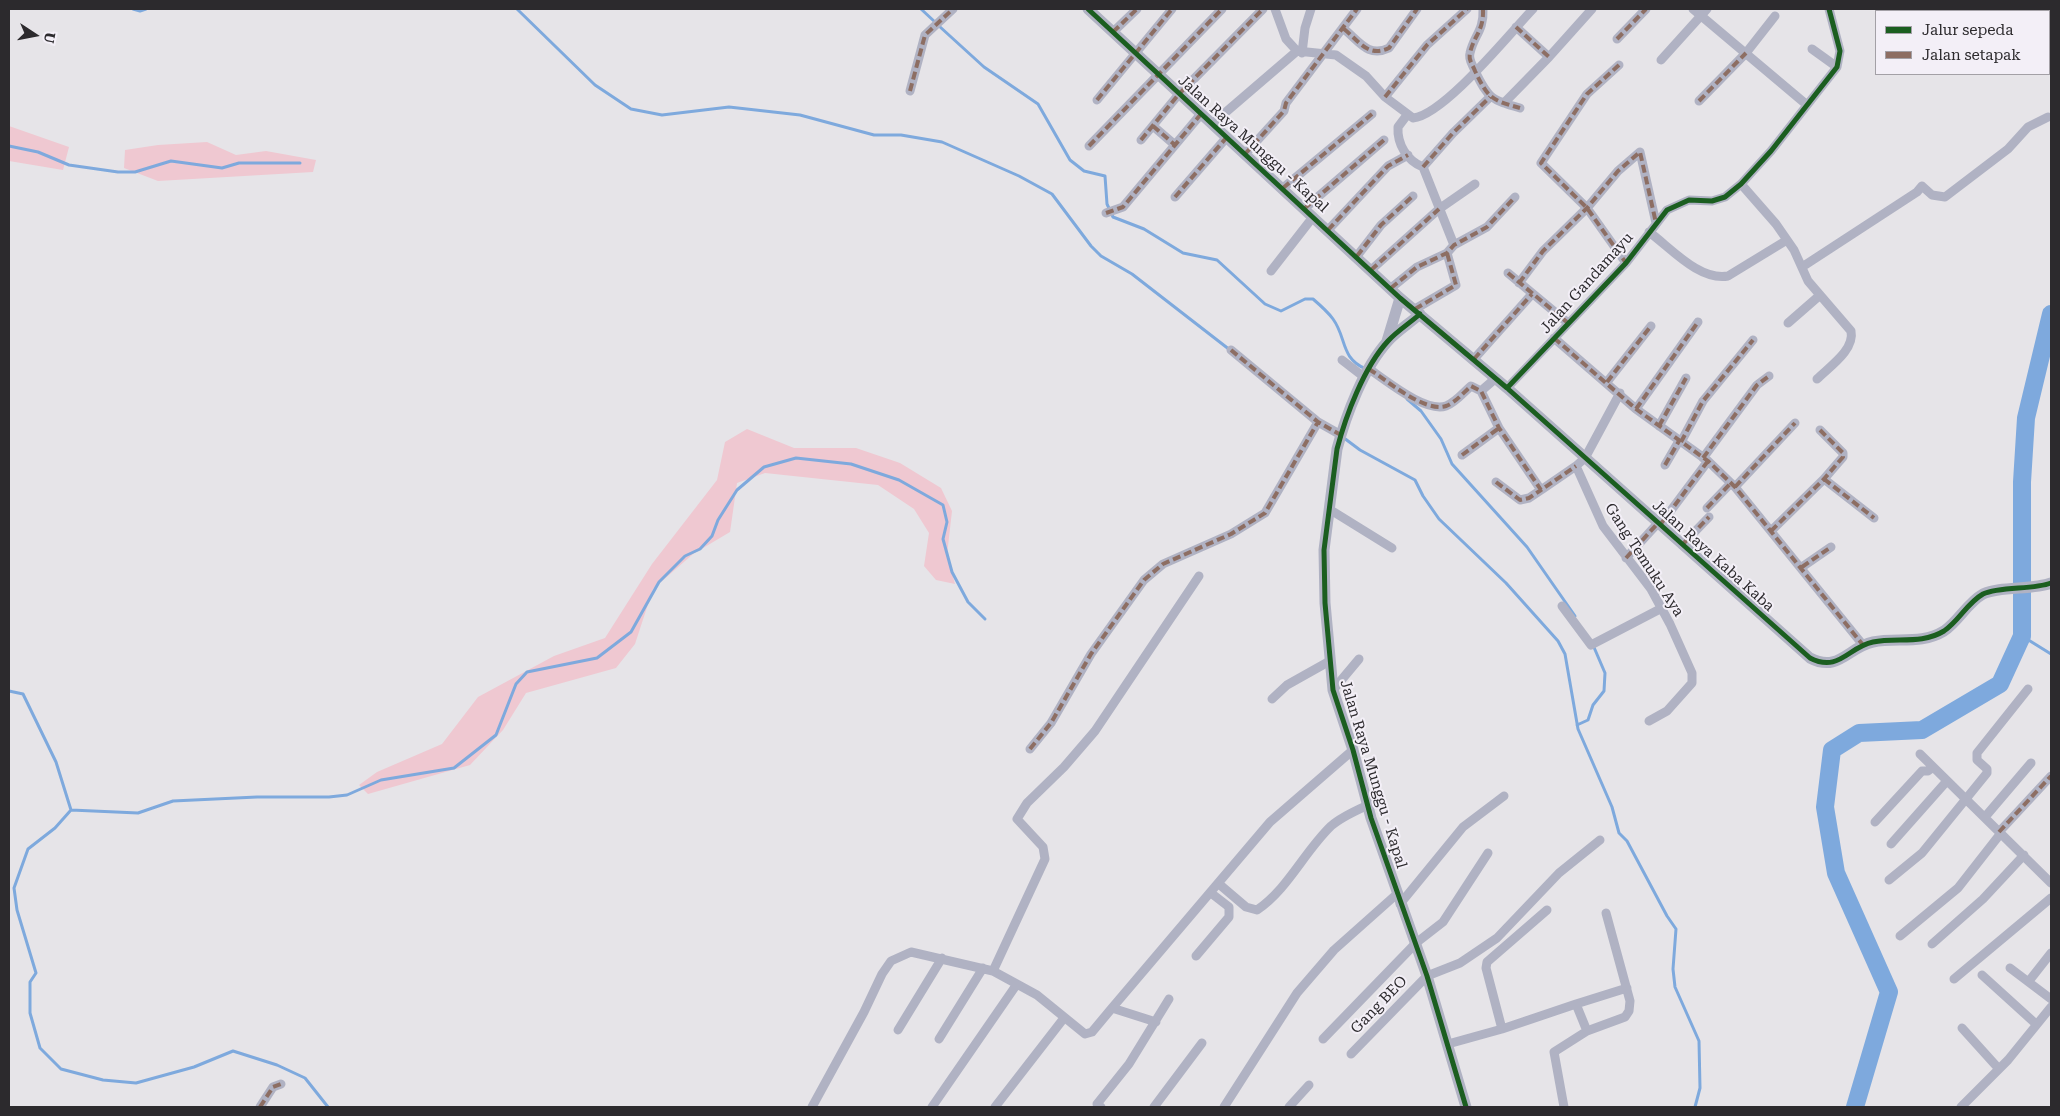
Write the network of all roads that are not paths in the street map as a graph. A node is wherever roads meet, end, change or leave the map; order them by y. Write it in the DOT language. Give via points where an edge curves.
graph roads {
  1 [pos="953,9"];
  2 [pos="1137,9"];
  3 [pos="1172,9"];
  4 [pos="1222,9"];
  5 [pos="1263,9"];
  6 [pos="1275,9"];
  7 [pos="1311,9"];
  8 [pos="1357,9"];
  9 [pos="1417,9"];
  10 [pos="1467,9"];
  11 [pos="1483,9"];
  12 [pos="1533,9"];
  13 [pos="1592,9"];
  14 [pos="1646,9"];
  15 [pos="1693,9"];
  16 [pos="1829,9"];
  17 [pos="1092,10"];
  18 [pos="1704,12"];
  19 [pos="1775,16"];
  20 [pos="1516,27"];
  21 [pos="1344,29"];
  22 [pos="1113,32"];
  23 [pos="1617,39"];
  24 [pos="1812,49"];
  25 [pos="1134,52"];
  26 [pos="1300,52"];
  27 [pos="1746,53"];
  28 [pos="1324,55"];
  29 [pos="1549,57"];
  30 [pos="1661,60"];
  31 [pos="1619,66"];
  32 [pos="1837,67"];
  33 [pos="1475,71"];
  34 [pos="1158,74"];
  35 [pos="910,91"];
  36 [pos="1179,94"];
  37 [pos="1385,97"];
  38 [pos="1490,97"];
  39 [pos="1096,100"];
  40 [pos="1699,102"];
  41 [pos="1504,103"];
  42 [pos="1808,105"];
  43 [pos="1520,108"];
  44 [pos="1201,114"];
  45 [pos="1372,114"];
  46 [pos="1407,115"];
  47 [pos="2048,117"];
  48 [pos="1212,124"];
  49 [pos="1153,126"];
  50 [pos="1227,137"];
  51 [pos="1141,140"];
  52 [pos="1384,140"];
  53 [pos="1175,145"];
  54 [pos="1089,146"];
  55 [pos="1246,154"];
  56 [pos="1405,157"];
  57 [pos="1423,167"];
  58 [pos="1475,184"];
  59 [pos="1742,184"];
  60 [pos="1284,188"];
  61 [pos="1413,196"];
  62 [pos="1175,197"];
  63 [pos="1515,197"];
  64 [pos="1304,208"];
  65 [pos="1587,208"];
  66 [pos="1439,209"];
  67 [pos="1106,213"];
  68 [pos="1314,217"];
  69 [pos="1656,223"];
  70 [pos="1328,230"];
  71 [pos="1649,232"];
  72 [pos="1787,240"];
  73 [pos="1450,249"];
  74 [pos="1357,256"];
  75 [pos="1626,263"];
  76 [pos="1802,267"];
  77 [pos="1371,270"];
  78 [pos="1271,271"];
  79 [pos="1508,274"];
  80 [pos="1519,283"];
  81 [pos="1391,288"];
  82 [pos="1532,294"];
  83 [pos="1820,296"];
  84 [pos="1400,298"];
  85 [pos="1417,312"];
  86 [pos="1698,322"];
  87 [pos="1568,323"];
  88 [pos="1788,323"];
  89 [pos="1652,326"];
  90 [pos="1554,338"];
  91 [pos="1753,340"];
  92 [pos="1388,341"];
  93 [pos="1231,350"];
  94 [pos="1474,359"];
  95 [pos="1342,360"];
  96 [pos="1367,373"];
  97 [pos="1769,376"];
  98 [pos="1496,378"];
  99 [pos="1686,378"];
  100 [pos="1816,379"];
  101 [pos="1606,382"];
  102 [pos="1507,388"];
  103 [pos="1481,391"];
  104 [pos="1620,393"];
  105 [pos="1636,409"];
  106 [pos="1318,422"];
  107 [pos="1795,422"];
  108 [pos="1659,426"];
  109 [pos="1499,428"];
  110 [pos="1820,430"];
  111 [pos="1337,434"];
  112 [pos="1680,441"];
  113 [pos="1462,455"];
  114 [pos="1585,458"];
  115 [pos="1705,459"];
  116 [pos="1665,465"];
  117 [pos="1576,466"];
  118 [pos="1824,480"];
  119 [pos="1496,482"];
  120 [pos="1733,485"];
  121 [pos="1540,490"];
  122 [pos="1329,509"];
  123 [pos="1874,518"];
  124 [pos="1659,524"];
  125 [pos="1771,531"];
  126 [pos="1682,545"];
  127 [pos="1831,546"];
  128 [pos="1392,548"];
  129 [pos="1626,558"];
  130 [pos="1802,567"];
  131 [pos="1198,576"];
  132 [pos="2045,584"];
  133 [pos="1562,606"];
  134 [pos="1662,608"];
  135 [pos="1863,645"];
  136 [pos="1359,658"];
  137 [pos="1328,662"];
  138 [pos="2028,689"];
  139 [pos="1332,690"];
  140 [pos="1272,699"];
  141 [pos="1649,721"];
  142 [pos="1030,749"];
  143 [pos="1353,750"];
  144 [pos="1920,754"];
  145 [pos="2031,763"];
  146 [pos="1932,768"];
  147 [pos="2051,776"];
  148 [pos="1946,782"];
  149 [pos="1504,796"];
  150 [pos="1966,801"];
  151 [pos="1368,805"];
  152 [pos="1985,817"];
  153 [pos="1875,822"];
  154 [pos="2000,832"];
  155 [pos="1600,840"];
  156 [pos="1891,844"];
  157 [pos="1488,853"];
  158 [pos="2024,855"];
  159 [pos="1889,880"];
  160 [pos="2051,883"];
  161 [pos="1218,884"];
  162 [pos="1211,893"];
  163 [pos="2051,898"];
  164 [pos="1399,899"];
  165 [pos="1547,910"];
  166 [pos="1606,913"];
  167 [pos="1900,936"];
  168 [pos="1416,943"];
  169 [pos="1932,944"];
  170 [pos="2051,953"];
  171 [pos="1196,956"];
  172 [pos="942,958"];
  173 [pos="983,968"];
  174 [pos="2010,968"];
  175 [pos="993,972"];
  176 [pos="1982,975"];
  177 [pos="1427,976"];
  178 [pos="1954,979"];
  179 [pos="2029,982"];
  180 [pos="1017,984"];
  181 [pos="1627,988"];
  182 [pos="1169,999"];
  183 [pos="2051,999"];
  184 [pos="1576,1004"];
  185 [pos="2051,1007"];
  186 [pos="1112,1008"];
  187 [pos="1064,1018"];
  188 [pos="1156,1022"];
  189 [pos="2036,1024"];
  190 [pos="1962,1028"];
  191 [pos="1502,1029"];
  192 [pos="898,1030"];
  193 [pos="1587,1031"];
  194 [pos="939,1039"];
  195 [pos="1323,1039"];
  196 [pos="1202,1043"];
  197 [pos="1448,1044"];
  198 [pos="1351,1054"];
  199 [pos="2000,1069"];
  200 [pos="280,1084"];
  201 [pos="1309,1085"];
  202 [pos="1098,1106"];
  203 [pos="260,1107"];
  204 [pos="812,1107"];
  205 [pos="932,1107"];
  206 [pos="995,1107"];
  207 [pos="1154,1107"];
  208 [pos="1224,1107"];
  209 [pos="1289,1107"];
  210 [pos="1466,1107"];
  211 [pos="1564,1107"];
  212 [pos="1961,1107"];
  1 -- 35 [label="street" via="925,36"];
  2 -- 22 [label="street"];
  3 -- 25 [label="street"];
  4 -- 34 [label="street"];
  5 -- 36 [label="street"];
  6 -- 26 [label="street" via="1286,39"];
  7 -- 26 [label="street"];
  8 -- 21 [label="street"];
  9 -- 21 [label="street" via="1389,48 1382,51 1370,51"];
  10 -- 37 [label="street" via="1427,46"];
  11 -- 33 [label="street" via="1482,27 1470,53"];
  12 -- 20 [label="street"];
  13 -- 29 [label="street"];
  14 -- 23 [label="street"];
  15 -- 18 [label="street"];
  16 -- 32 [label="street" via="1840,51"];
  17 -- 22 [label="street, Jalan Raya Munggu - Kapal"];
  18 -- 27 [label="street"];
  18 -- 30 [label="street"];
  19 -- 27 [label="street"];
  20 -- 29 [label="street"];
  20 -- 33 [label="street"];
  21 -- 28 [label="street"];
  22 -- 25 [label="street, Jalan Raya Munggu - Kapal"];
  24 -- 32 [label="street"];
  25 -- 34 [label="street, Jalan Raya Munggu - Kapal"];
  25 -- 39 [label="street"];
  26 -- 28 [label="street"];
  26 -- 48 [label="street"];
  27 -- 40 [label="street"];
  27 -- 42 [label="street"];
  28 -- 37 [label="street" via="1336,55 1366,76"];
  28 -- 55 [label="street" via="1284,111"];
  29 -- 41 [label="street"];
  31 -- 65 [label="street" via="1587,94 1541,163"];
  32 -- 42 [label="street, Jalan Gandamayu"];
  33 -- 38 [label="street"];
  33 -- 46 [label="street" via="1423,116 1413,118"];
  34 -- 36 [label="street, Jalan Raya Munggu - Kapal"];
  34 -- 54 [label="street"];
  36 -- 44 [label="street, Jalan Raya Munggu - Kapal"];
  36 -- 49 [label="street"];
  37 -- 46 [label="street"];
  38 -- 41 [label="street"];
  38 -- 57 [label="street"];
  41 -- 43 [label="street"];
  42 -- 59 [label="street, Jalan Gandamayu"];
  44 -- 48 [label="street, Jalan Raya Munggu - Kapal"];
  44 -- 53 [label="street"];
  45 -- 60 [label="street"];
  46 -- 56 [label="street" via="1398,127 1397,135"];
  47 -- 76 [label="street" via="2028,126 2008,149 1945,197 1932,194 1922,186"];
  48 -- 50 [label="street, Jalan Raya Munggu - Kapal"];
  49 -- 51 [label="street"];
  49 -- 53 [label="street"];
  50 -- 55 [label="street, Jalan Raya Munggu - Kapal"];
  50 -- 62 [label="street"];
  52 -- 64 [label="street"];
  53 -- 67 [label="street" via="1123,206"];
  55 -- 60 [label="street, Jalan Raya Munggu - Kapal"];
  56 -- 57 [label="street"];
  56 -- 70 [label="street" via="1388,166"];
  57 -- 66 [label="street"];
  58 -- 66 [label="street"];
  59 -- 69 [label="street, Jalan Gandamayu" via="1718,199 1681,203 1667,210"];
  59 -- 72 [label="street"];
  60 -- 64 [label="street, Jalan Raya Munggu - Kapal"];
  61 -- 74 [label="street" via="1381,224"];
  63 -- 73 [label="street" via="1487,227"];
  64 -- 68 [label="street, Jalan Raya Munggu - Kapal"];
  65 -- 69 [label="street" via="1618,171 1640,152"];
  65 -- 75 [label="street"];
  65 -- 80 [label="street" via="1543,251"];
  66 -- 73 [label="street"];
  66 -- 77 [label="street"];
  68 -- 70 [label="street, Jalan Raya Munggu - Kapal"];
  68 -- 78 [label="street"];
  69 -- 71 [label="street, Jalan Gandamayu"];
  70 -- 74 [label="street, Jalan Raya Munggu - Kapal"];
  71 -- 72 [label="street" via="1694,267 1719,277 1728,276"];
  71 -- 75 [label="street, Jalan Gandamayu"];
  72 -- 76 [label="street"];
  73 -- 81 [label="street" via="1417,267"];
  73 -- 85 [label="street" via="1456,285"];
  74 -- 77 [label="street, Jalan Raya Munggu - Kapal"];
  75 -- 87 [label="street, Jalan Gandamayu"];
  76 -- 83 [label="street"];
  77 -- 81 [label="street, Jalan Raya Munggu - Kapal"];
  79 -- 80 [label="street"];
  80 -- 82 [label="street"];
  81 -- 84 [label="street, Jalan Raya Munggu - Kapal"];
  82 -- 87 [label="street"];
  82 -- 94 [label="street"];
  83 -- 88 [label="street"];
  83 -- 100 [label="street" via="1852,336 1847,348"];
  84 -- 85 [label="street, Jalan Raya Kaba Kaba"];
  84 -- 92 [label="street, Jalan Raya Munggu - Kapal"];
  85 -- 92 [label="street, Jalan Raya Munggu - Kapal"];
  85 -- 94 [label="street, Jalan Raya Kaba Kaba"];
  86 -- 105 [label="street"];
  87 -- 90 [label="street, Jalan Gandamayu"];
  89 -- 101 [label="street"];
  90 -- 101 [label="street"];
  90 -- 102 [label="street, Jalan Gandamayu"];
  91 -- 112 [label="street" via="1703,401"];
  92 -- 96 [label="street, Jalan Raya Munggu - Kapal"];
  93 -- 106 [label="street"];
  94 -- 98 [label="street, Jalan Raya Kaba Kaba"];
  95 -- 96 [label="street"];
  96 -- 103 [label="street" via="1428,405 1446,406 1471,386"];
  96 -- 111 [label="street, Jalan Raya Munggu - Kapal"];
  97 -- 115 [label="street" via="1757,385"];
  98 -- 102 [label="street, Jalan Raya Kaba Kaba"];
  98 -- 103 [label="street"];
  99 -- 108 [label="street"];
  101 -- 104 [label="street"];
  102 -- 114 [label="street, Jalan Raya Kaba Kaba"];
  103 -- 109 [label="street"];
  104 -- 105 [label="street"];
  104 -- 114 [label="street"];
  105 -- 108 [label="street"];
  106 -- 111 [label="street"];
  106 -- 142 [label="street" via="1264,514 1231,534 1163,564 1144,580 1091,654 1051,723"];
  107 -- 120 [label="street"];
  108 -- 112 [label="street"];
  109 -- 113 [label="street"];
  109 -- 121 [label="street"];
  110 -- 118 [label="street" via="1844,455"];
  111 -- 122 [label="street, Jalan Raya Munggu - Kapal"];
  112 -- 115 [label="street"];
  112 -- 116 [label="street"];
  114 -- 117 [label="street"];
  114 -- 124 [label="street, Jalan Raya Kaba Kaba"];
  115 -- 120 [label="street"];
  115 -- 124 [label="street"];
  117 -- 121 [label="street"];
  117 -- 129 [label="street, Gang Temuku Aya" via="1603,526"];
  118 -- 123 [label="street"];
  118 -- 125 [label="street"];
  119 -- 121 [label="street" via="1520,500"];
  120 -- 125 [label="street"];
  120 -- 126 [label="street"];
  122 -- 128 [label="street"];
  122 -- 137 [label="street, Jalan Raya Munggu - Kapal" via="1324,550"];
  124 -- 126 [label="street, Jalan Raya Kaba Kaba"];
  124 -- 129 [label="street"];
  125 -- 130 [label="street"];
  126 -- 135 [label="street, Jalan Raya Kaba Kaba" via="1810,658 1823,662 1839,661"];
  127 -- 130 [label="street"];
  129 -- 134 [label="street, Gang Temuku Aya"];
  130 -- 135 [label="street"];
  131 -- 175 [label="street" via="1095,731 1064,768 1027,803 1017,819 1043,847 1045,859"];
  132 -- 135 [label="street, Jalan Raya Kaba Kaba" via="1984,594 1951,625 1932,637 1910,642 1882,640"];
  133 -- 134 [label="street" via="1594,644"];
  134 -- 141 [label="street, Gang Temuku Aya" via="1682,648 1693,680 1667,711"];
  136 -- 139 [label="street"];
  137 -- 139 [label="street, Jalan Raya Munggu - Kapal"];
  137 -- 140 [label="street" via="1287,685"];
  138 -- 150 [label="street" via="1977,753 1977,760 1987,771"];
  139 -- 143 [label="street, Jalan Raya Munggu - Kapal"];
  143 -- 151 [label="street, Jalan Raya Munggu - Kapal"];
  143 -- 161 [label="street" via="1270,822"];
  144 -- 146 [label="street"];
  145 -- 152 [label="street"];
  146 -- 148 [label="street"];
  146 -- 153 [label="street" via="1922,771"];
  147 -- 154 [label="street"];
  148 -- 150 [label="street"];
  148 -- 156 [label="street"];
  149 -- 164 [label="street" via="1463,827"];
  150 -- 152 [label="street"];
  150 -- 159 [label="street" via="1917,859"];
  151 -- 161 [label="street" via="1331,826 1282,887 1257,910 1246,907"];
  151 -- 164 [label="street, Jalan Raya Munggu - Kapal"];
  152 -- 154 [label="street"];
  154 -- 158 [label="street"];
  154 -- 167 [label="street" via="1958,888"];
  155 -- 177 [label="street" via="1559,873 1497,938 1460,963"];
  157 -- 168 [label="street" via="1443,922"];
  158 -- 160 [label="street"];
  158 -- 169 [label="street" via="1983,899"];
  161 -- 162 [label="street"];
  162 -- 171 [label="street" via="1228,907 1229,917"];
  162 -- 186 [label="street"];
  163 -- 178 [label="street"];
  164 -- 168 [label="street, Jalan Raya Munggu - Kapal"];
  164 -- 208 [label="street" via="1334,950 1297,993"];
  165 -- 191 [label="street" via="1486,965"];
  166 -- 181 [label="street"];
  168 -- 177 [label="street, Jalan Raya Munggu - Kapal"];
  168 -- 195 [label="street"];
  170 -- 179 [label="street"];
  172 -- 173 [label="street"];
  172 -- 192 [label="street"];
  172 -- 204 [label="street" via="911,952 891,961"];
  173 -- 175 [label="street"];
  173 -- 194 [label="street"];
  174 -- 179 [label="street"];
  175 -- 180 [label="street"];
  176 -- 189 [label="street"];
  177 -- 197 [label="street, Jalan Raya Munggu - Kapal"];
  177 -- 198 [label="street, Gang BEO"];
  179 -- 183 [label="street"];
  180 -- 187 [label="street" via="1037,995"];
  180 -- 205 [label="street"];
  181 -- 184 [label="street"];
  181 -- 193 [label="street" via="1628,1014"];
  182 -- 188 [label="street"];
  184 -- 191 [label="street"];
  184 -- 193 [label="street"];
  185 -- 189 [label="street"];
  186 -- 187 [label="street" via="1089,1033 1081,1032"];
  186 -- 188 [label="street"];
  187 -- 206 [label="street"];
  188 -- 202 [label="street"];
  189 -- 199 [label="street"];
  190 -- 199 [label="street"];
  191 -- 197 [label="street"];
  193 -- 211 [label="street" via="1554,1052"];
  196 -- 207 [label="street"];
  197 -- 210 [label="street, Jalan Raya Munggu - Kapal"];
  199 -- 212 [label="street"];
  200 -- 203 [label="street" via="273,1087"];
  201 -- 209 [label="street"];
}
